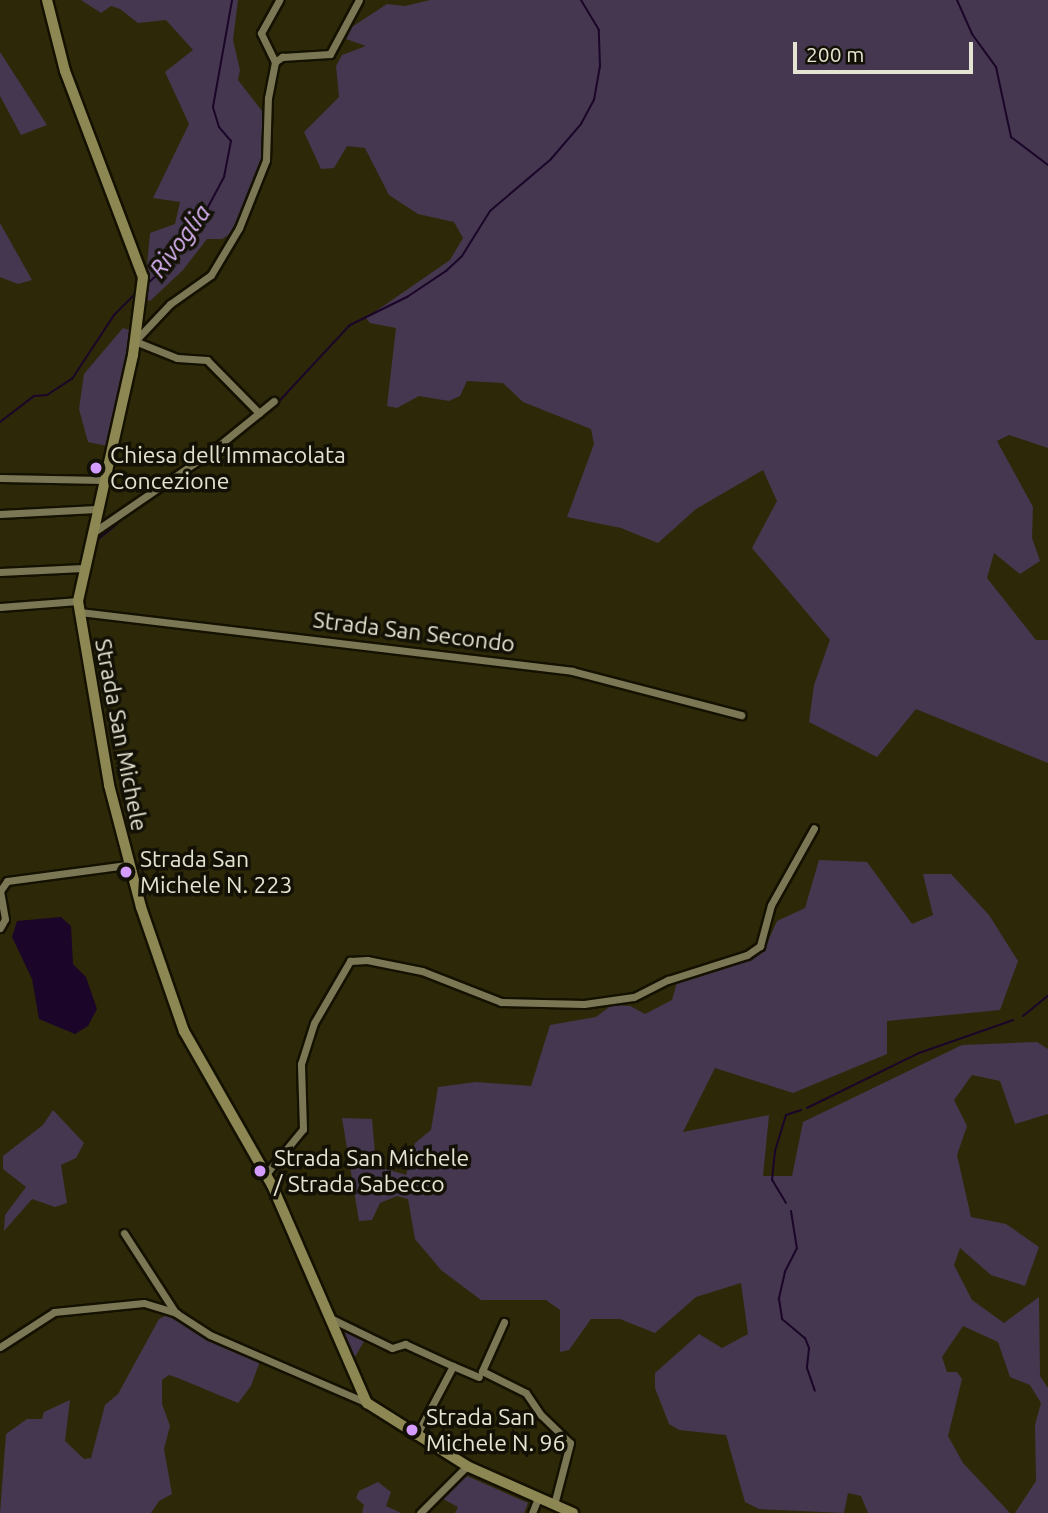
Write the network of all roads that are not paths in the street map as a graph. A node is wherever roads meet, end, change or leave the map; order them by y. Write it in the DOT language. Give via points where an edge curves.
graph roads {
  1 [pos="47,0"];
  2 [pos="279,0"];
  3 [pos="359,0"];
  4 [pos="275,62"];
  5 [pos="135,341"];
  6 [pos="274,401"];
  7 [pos="258,413"];
  8 [pos="0,478"];
  9 [pos="103,480"];
  10 [pos="96,509"];
  11 [pos="0,514"];
  12 [pos="91,534"];
  13 [pos="83,568"];
  14 [pos="0,572"];
  15 [pos="0,607"];
  16 [pos="78,607"];
  17 [pos="741,715"];
  18 [pos="814,828"];
  19 [pos="127,865"];
  20 [pos="0,928"];
  21 [pos="266,1174"];
  22 [pos="124,1233"];
  23 [pos="176,1313"];
  24 [pos="329,1318"];
  25 [pos="504,1322"];
  26 [pos="0,1347"];
  27 [pos="453,1366"];
  28 [pos="479,1377"];
  29 [pos="366,1403"];
  30 [pos="416,1436"];
  31 [pos="467,1466"];
  32 [pos="538,1498"];
  33 [pos="554,1505"];
  34 [pos="420,1513"];
  35 [pos="532,1513"];
  36 [pos="573,1513"];
  1 -- 5 [label="street, Strada San Michele" via="65,71 143,282"];
  2 -- 4 [label="street" via="261,33"];
  3 -- 4 [label="street" via="330,54 282,57"];
  4 -- 5 [label="street" via="268,99 266,160 239,228 211,275 170,304"];
  5 -- 7 [label="street" via="177,358 207,360"];
  5 -- 9 [label="street, Strada San Michele"];
  6 -- 7 [label="street"];
  7 -- 12 [label="street" via="204,458"];
  8 -- 9 [label="street"];
  9 -- 10 [label="street, Strada San Michele"];
  10 -- 11 [label="street"];
  10 -- 12 [label="street, Strada San Michele"];
  12 -- 13 [label="street, Strada San Michele"];
  13 -- 14 [label="street"];
  13 -- 16 [label="street, Strada San Michele"];
  15 -- 16 [label="street, Strada San Secondo"];
  16 -- 17 [label="street, Strada San Secondo" via="572,671"];
  16 -- 19 [label="street, Strada San Michele"];
  18 -- 21 [label="street" via="771,905 760,946 747,956 668,980 634,997 584,1004 501,1002 422,971 350,961 314,1023 301,1064 303,1129"];
  19 -- 20 [label="street, Strada San Michele" via="7,881 0,891 5,919"];
  19 -- 21 [label="street, Strada San Michele" via="184,1031"];
  21 -- 24 [label="street, Strada San Michele"];
  22 -- 23 [label="street"];
  23 -- 26 [label="street" via="134,1303 54,1312"];
  23 -- 29 [label="street" via="210,1335"];
  24 -- 27 [label="street" via="392,1348 405,1344"];
  24 -- 29 [label="street, Strada San Michele"];
  25 -- 33 [label="street" via="482,1371 526,1393 570,1443"];
  27 -- 28 [label="street"];
  27 -- 30 [label="street"];
  29 -- 30 [label="street"];
  30 -- 31 [label="street"];
  31 -- 32 [label="street"];
  31 -- 34 [label="street"];
  32 -- 33 [label="street"];
  32 -- 35 [label="street"];
  33 -- 36 [label="street"];
}
